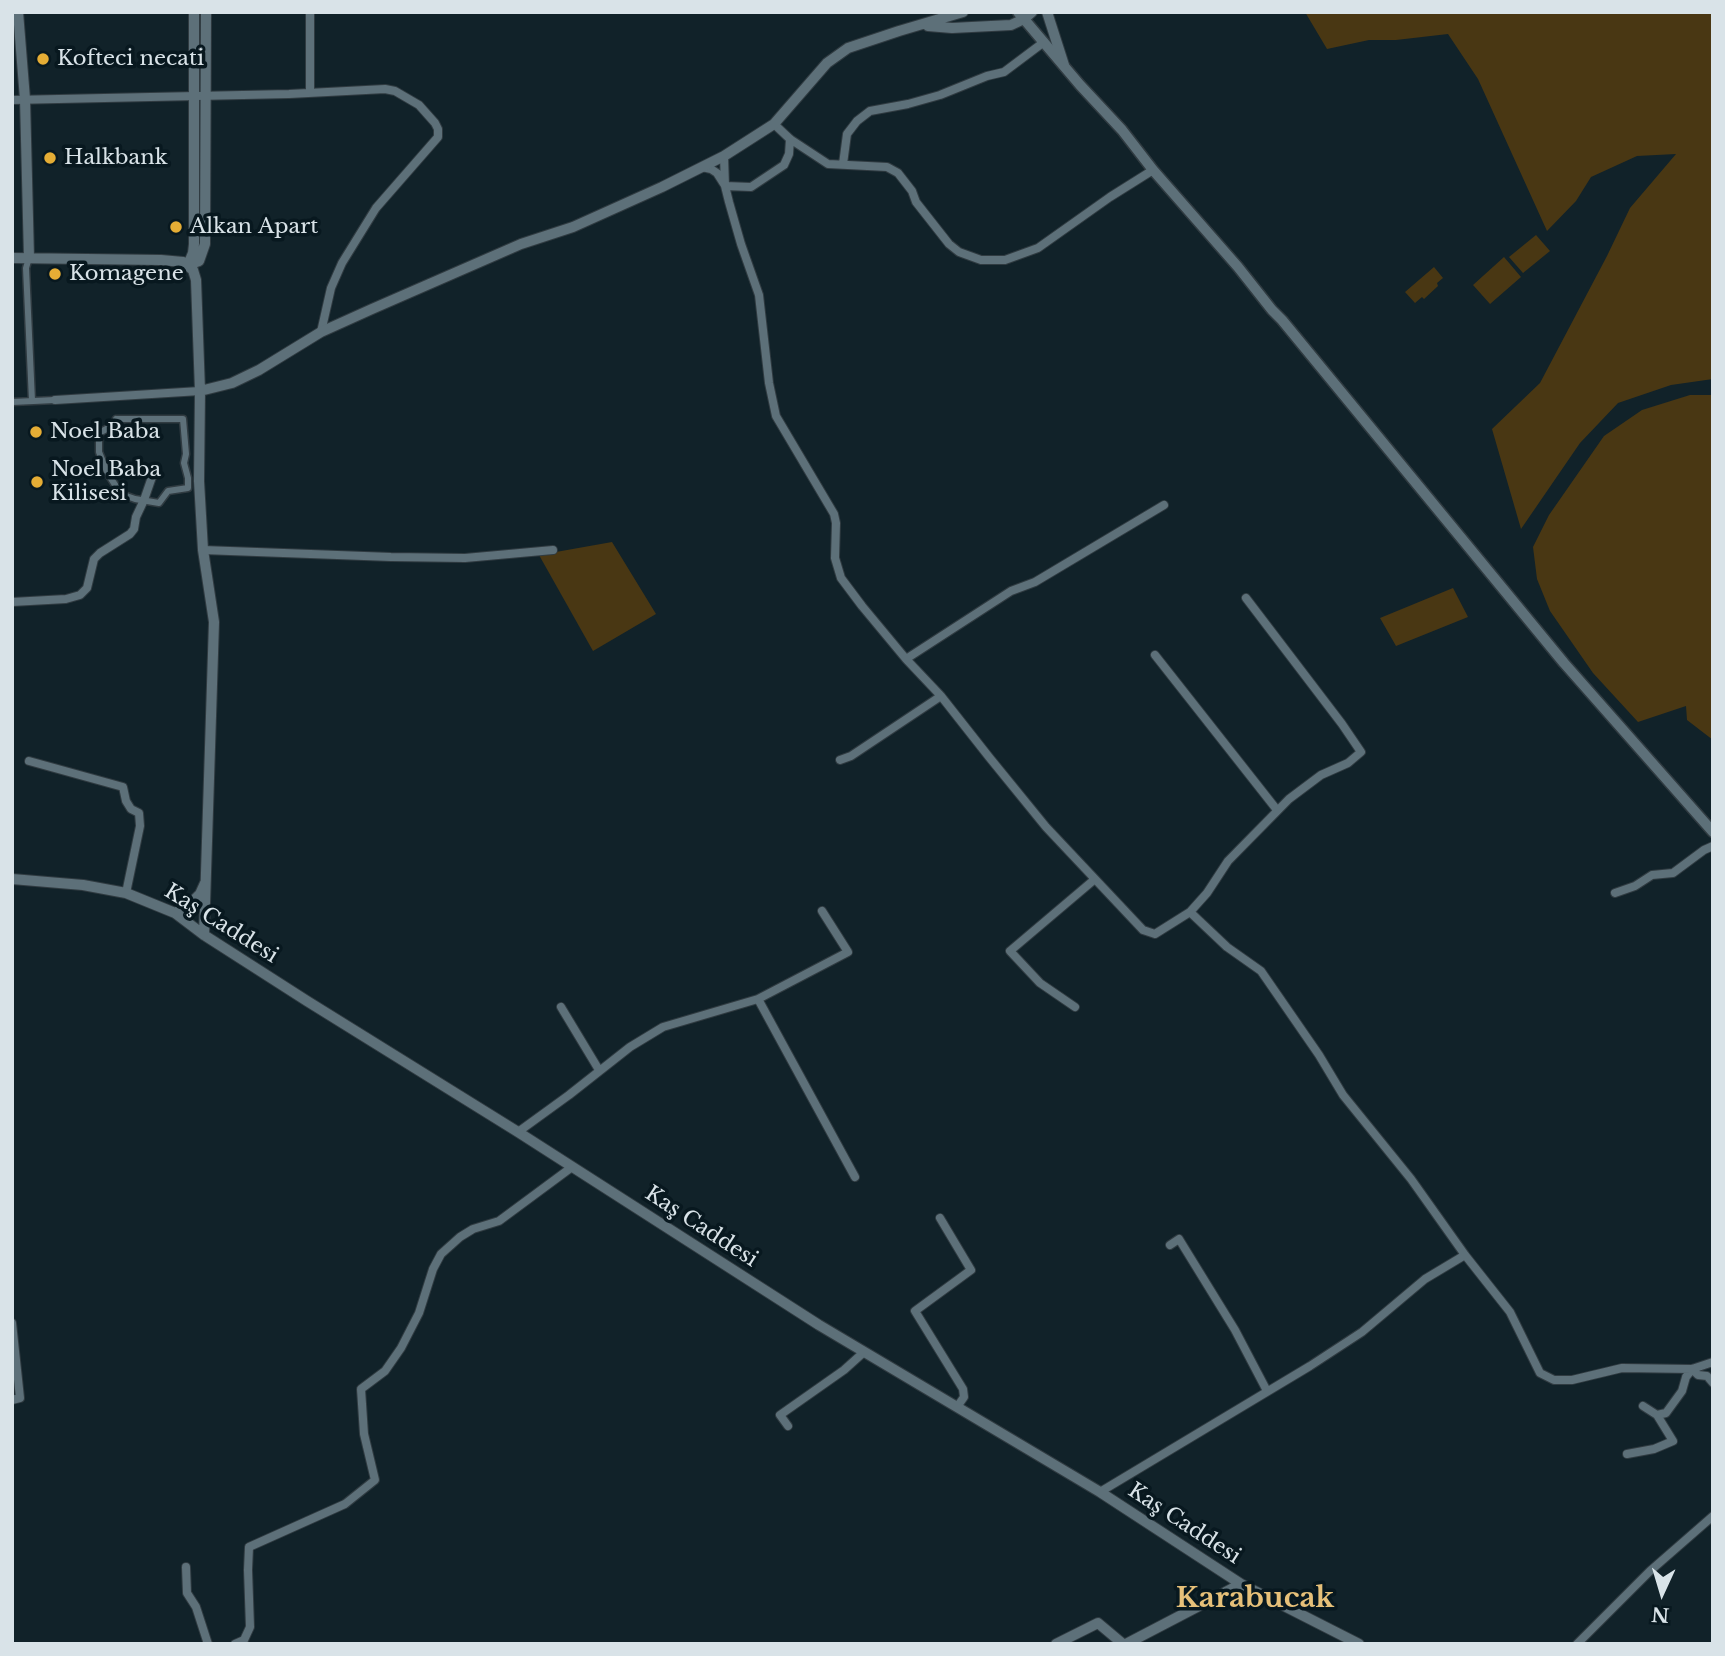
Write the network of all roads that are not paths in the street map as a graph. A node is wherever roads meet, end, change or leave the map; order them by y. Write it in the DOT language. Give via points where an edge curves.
graph roads {
  1 [pos="18,12"];
  2 [pos="194,12"];
  3 [pos="206,12"];
  4 [pos="310,12"];
  5 [pos="963,12"];
  6 [pos="1047,12"];
  7 [pos="1025,14"];
  8 [pos="918,26"];
  9 [pos="1044,41"];
  10 [pos="1064,65"];
  11 [pos="310,93"];
  12 [pos="193,96"];
  13 [pos="205,96"];
  14 [pos="25,99"];
  15 [pos="12,100"];
  16 [pos="774,124"];
  17 [pos="790,139"];
  18 [pos="724,156"];
  19 [pos="843,164"];
  20 [pos="701,167"];
  21 [pos="1153,170"];
  22 [pos="725,186"];
  23 [pos="12,258"];
  24 [pos="29,258"];
  25 [pos="188,265"];
  26 [pos="321,332"];
  27 [pos="200,391"];
  28 [pos="55,400"];
  29 [pos="33,401"];
  30 [pos="12,402"];
  31 [pos="152,477"];
  32 [pos="144,500"];
  33 [pos="1164,505"];
  34 [pos="203,550"];
  35 [pos="553,551"];
  36 [pos="1246,598"];
  37 [pos="12,602"];
  38 [pos="1155,655"];
  39 [pos="906,659"];
  40 [pos="941,696"];
  41 [pos="840,760"];
  42 [pos="29,761"];
  43 [pos="1277,810"];
  44 [pos="1713,832"];
  45 [pos="1713,846"];
  46 [pos="12,879"];
  47 [pos="207,879"];
  48 [pos="1095,879"];
  49 [pos="126,893"];
  50 [pos="1615,893"];
  51 [pos="822,911"];
  52 [pos="1190,912"];
  53 [pos="175,913"];
  54 [pos="204,935"];
  55 [pos="758,999"];
  56 [pos="561,1007"];
  57 [pos="1075,1007"];
  58 [pos="599,1070"];
  59 [pos="518,1132"];
  60 [pos="572,1167"];
  61 [pos="855,1177"];
  62 [pos="940,1218"];
  63 [pos="1170,1245"];
  64 [pos="1465,1255"];
  65 [pos="12,1323"];
  66 [pos="864,1352"];
  67 [pos="1713,1362"];
  68 [pos="1692,1369"];
  69 [pos="1713,1383"];
  70 [pos="1267,1391"];
  71 [pos="12,1400"];
  72 [pos="1643,1406"];
  73 [pos="957,1407"];
  74 [pos="1657,1415"];
  75 [pos="788,1426"];
  76 [pos="1628,1454"];
  77 [pos="1100,1492"];
  78 [pos="1713,1516"];
  79 [pos="186,1567"];
  80 [pos="1241,1584"];
  81 [pos="208,1644"];
  82 [pos="235,1644"];
  83 [pos="1056,1644"];
  84 [pos="1125,1644"];
  85 [pos="1359,1644"];
  86 [pos="1577,1644"];
  1 -- 14 [label="street"];
  2 -- 12 [label="street"];
  3 -- 13 [label="street"];
  4 -- 11 [label="street"];
  5 -- 8 [label="street"];
  6 -- 10 [label="street"];
  7 -- 8 [label="street" via="1011,25"];
  7 -- 9 [label="main road"];
  8 -- 16 [label="street" via="848,48 827,62"];
  9 -- 10 [label="main road"];
  9 -- 19 [label="street" via="1004,72 919,101 870,111 847,134"];
  10 -- 21 [label="main road"];
  11 -- 13 [label="street"];
  11 -- 26 [label="street" via="395,91 419,104 438,129 438,138 376,208 342,263"];
  12 -- 13 [label="street"];
  12 -- 14 [label="street"];
  12 -- 25 [label="street" via="194,244"];
  13 -- 25 [label="street" via="205,244 199,261"];
  14 -- 15 [label="street"];
  14 -- 24 [label="street"];
  16 -- 17 [label="street"];
  16 -- 18 [label="street"];
  17 -- 19 [label="street" via="828,164"];
  17 -- 22 [label="street" via="784,165 751,187"];
  18 -- 20 [label="street"];
  18 -- 22 [label="street"];
  19 -- 21 [label="street" via="887,167 898,173 949,244 981,260 1005,260 1038,248"];
  20 -- 22 [label="street" via="717,173"];
  20 -- 26 [label="street" via="573,227 521,244"];
  21 -- 44 [label="main road" via="1564,663"];
  22 -- 39 [label="street" via="760,295 776,416 834,514 835,558 841,578"];
  23 -- 24 [label="street"];
  24 -- 25 [label="street" via="161,260"];
  24 -- 29 [label="street"];
  25 -- 27 [label="street" via="196,280"];
  26 -- 27 [label="street" via="259,370"];
  27 -- 28 [label="street"];
  27 -- 34 [label="street"];
  28 -- 29 [label="street"];
  29 -- 30 [label="street"];
  31 -- 32 [label="street"];
  32 -- 32 [label="street" via="121,494 99,452 99,433 116,419 183,419 188,488 168,491 159,503"];
  32 -- 37 [label="street" via="130,534 94,559 87,588 80,595"];
  33 -- 39 [label="street" via="1035,582 1011,591"];
  34 -- 35 [label="street" via="453,558"];
  34 -- 47 [label="street" via="214,622"];
  36 -- 43 [label="street" via="1361,752 1321,775"];
  38 -- 43 [label="street"];
  39 -- 40 [label="street"];
  40 -- 41 [label="street"];
  40 -- 48 [label="street" via="1046,827"];
  42 -- 49 [label="street" via="123,786 126,801 139,813 140,826"];
  43 -- 52 [label="street" via="1228,861"];
  45 -- 50 [label="street" via="1673,873 1652,875"];
  46 -- 49 [label="street, Kaş Caddesi"];
  47 -- 53 [label="street" via="200,894"];
  47 -- 54 [label="street"];
  48 -- 52 [label="street" via="1143,930 1155,934"];
  48 -- 57 [label="street" via="1010,951 1040,983"];
  49 -- 53 [label="street, Kaş Caddesi"];
  51 -- 55 [label="street" via="848,953"];
  52 -- 64 [label="street" via="1261,971 1343,1095"];
  53 -- 54 [label="street, Kaş Caddesi"];
  54 -- 59 [label="street, Kaş Caddesi"];
  55 -- 58 [label="street" via="663,1027"];
  55 -- 61 [label="street"];
  56 -- 58 [label="street"];
  58 -- 59 [label="street"];
  59 -- 60 [label="street, Kaş Caddesi"];
  60 -- 66 [label="street, Kaş Caddesi"];
  60 -- 82 [label="street" via="499,1221 473,1229 441,1254 401,1348 384,1371 361,1389 375,1480 345,1504 249,1547 250,1627 244,1640"];
  62 -- 73 [label="street" via="971,1270 915,1311 963,1389"];
  63 -- 70 [label="street" via="1179,1239"];
  64 -- 68 [label="street" via="1510,1312 1540,1373 1547,1377 1572,1380 1622,1368"];
  64 -- 70 [label="street" via="1425,1279 1362,1332"];
  65 -- 71 [label="street" via="20,1398"];
  66 -- 73 [label="street, Kaş Caddesi"];
  66 -- 75 [label="street" via="780,1415"];
  67 -- 68 [label="street"];
  68 -- 69 [label="street"];
  68 -- 74 [label="street" via="1666,1413"];
  70 -- 77 [label="street"];
  72 -- 74 [label="street"];
  73 -- 77 [label="street, Kaş Caddesi"];
  74 -- 76 [label="street" via="1673,1440"];
  77 -- 80 [label="street, Kaş Caddesi"];
  78 -- 86 [label="street"];
  79 -- 81 [label="street" via="187,1592"];
  80 -- 84 [label="street"];
  80 -- 85 [label="street, Kaş Caddesi"];
  83 -- 84 [label="street" via="1098,1623"];
}
